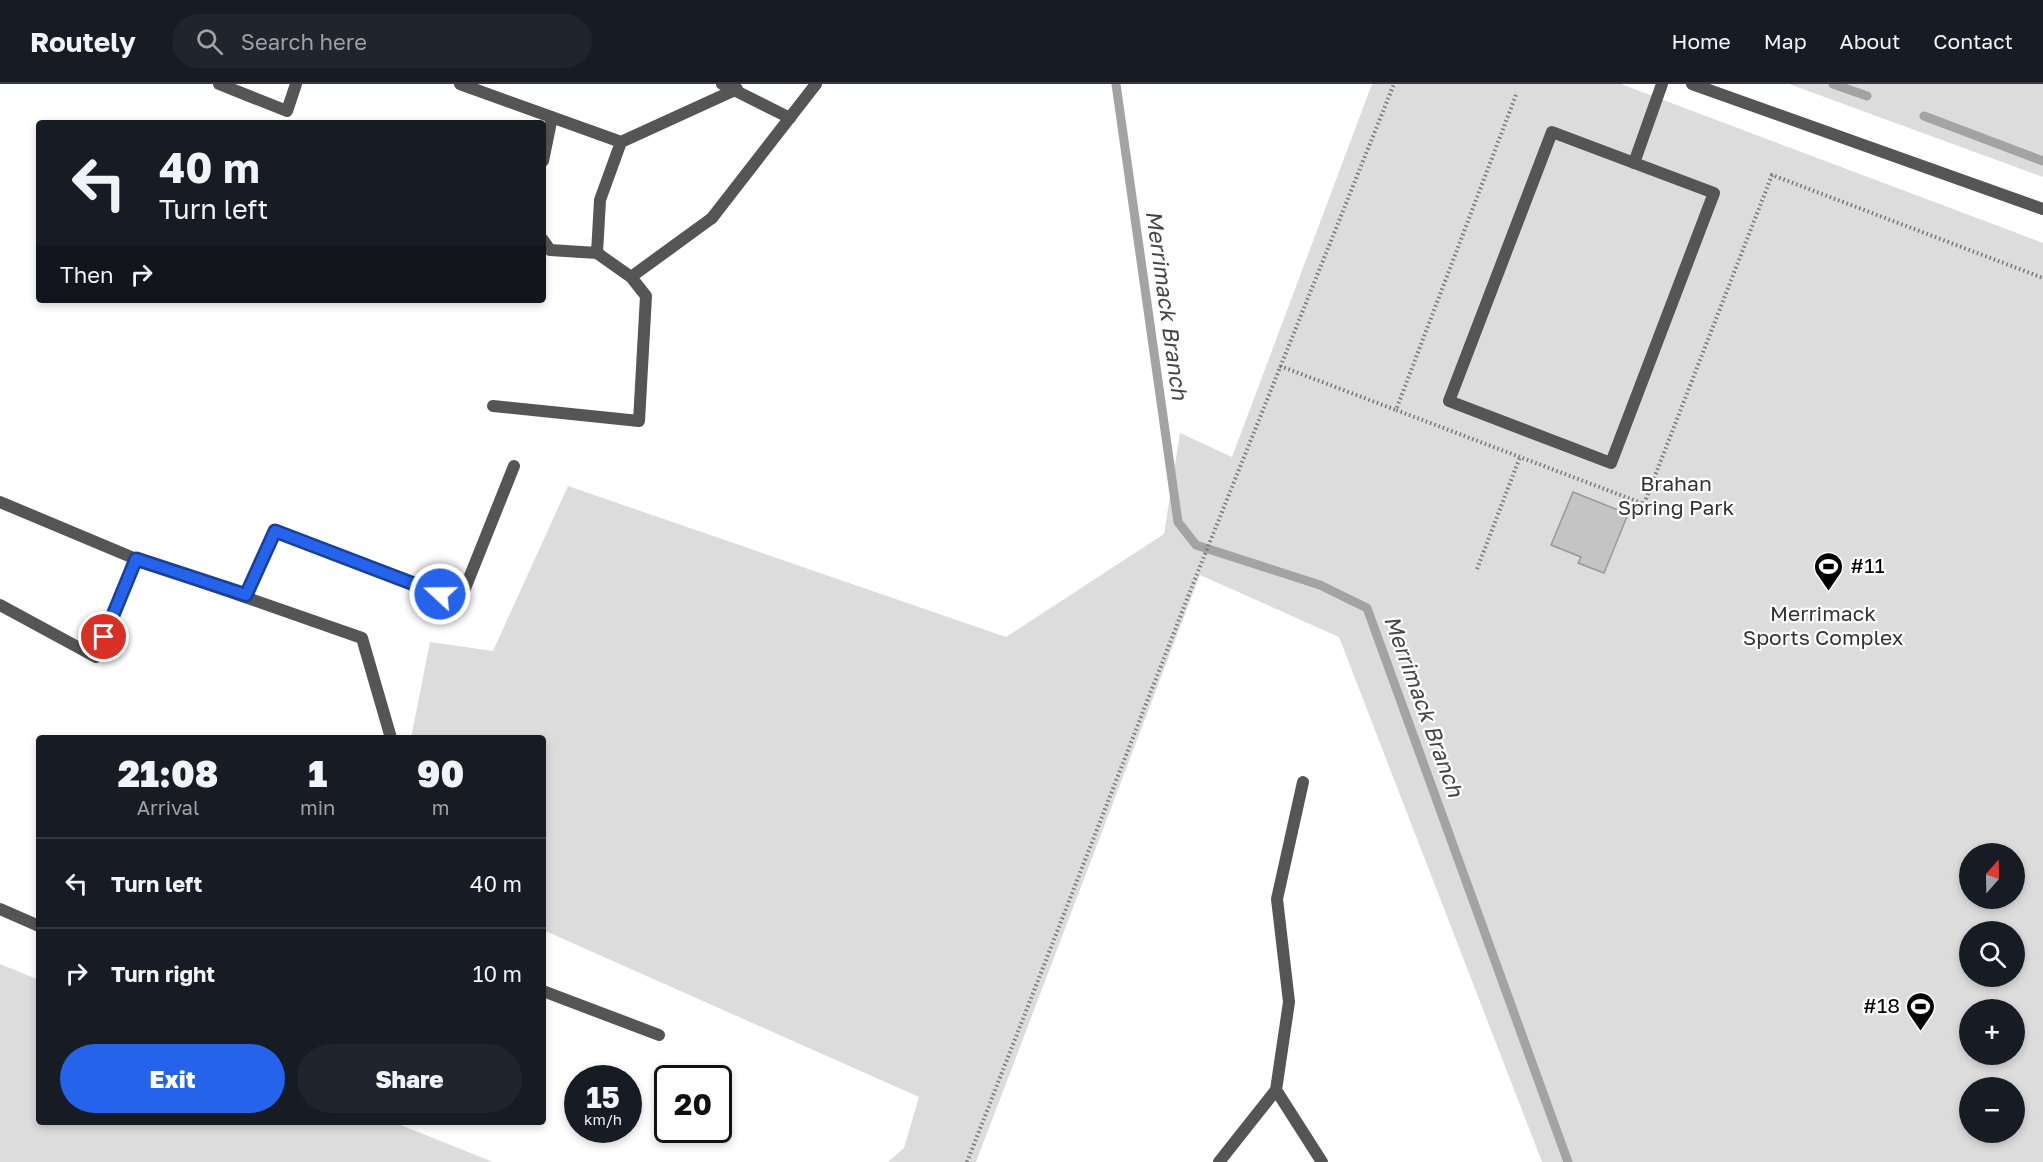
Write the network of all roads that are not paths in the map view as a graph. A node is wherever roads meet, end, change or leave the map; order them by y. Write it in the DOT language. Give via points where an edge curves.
graph roads {
  1 [pos="219,84"];
  2 [pos="296,84"];
  3 [pos="460,84"];
  4 [pos="722,84"];
  5 [pos="816,84"];
  6 [pos="1662,84"];
  7 [pos="1692,84"];
  8 [pos="737,89"];
  9 [pos="552,117"];
  10 [pos="790,118"];
  11 [pos="621,142"];
  12 [pos="546,146"];
  13 [pos="1634,163"];
  14 [pos="2043,209"];
  15 [pos="546,244"];
  16 [pos="597,253"];
  17 [pos="631,277"];
  18 [pos="493,406"];
  19 [pos="514,466"];
  20 [pos="0,502"];
  21 [pos="136,559"];
  22 [pos="246,595"];
  23 [pos="0,605"];
  24 [pos="390,735"];
  25 [pos="1303,782"];
  26 [pos="0,909"];
  27 [pos="36,925"];
  28 [pos="546,992"];
  29 [pos="659,1035"];
  30 [pos="1276,1090"];
  31 [pos="1219,1162"];
  32 [pos="1322,1162"];
  1 -- 2 [label="street" via="287,111"];
  3 -- 9 [label="street"];
  4 -- 8 [label="street"];
  5 -- 10 [label="street"];
  6 -- 13 [label="street"];
  7 -- 14 [label="street"];
  8 -- 10 [label="street"];
  8 -- 11 [label="street"];
  9 -- 11 [label="street"];
  9 -- 12 [label="street"];
  10 -- 17 [label="street" via="712,218"];
  11 -- 16 [label="street" via="600,200"];
  13 -- 13 [label="street" via="1552,132 1449,401 1611,463 1714,194"];
  15 -- 16 [label="street" via="550,250"];
  16 -- 17 [label="street"];
  17 -- 18 [label="street" via="646,296 639,421"];
  19 -- 22 [label="street" via="460,601 275,531"];
  20 -- 21 [label="street"];
  21 -- 22 [label="street"];
  21 -- 23 [label="street" via="96,657"];
  22 -- 24 [label="street" via="362,638"];
  25 -- 30 [label="street" via="1277,899 1289,1002"];
  26 -- 27 [label="street"];
  28 -- 29 [label="street"];
  30 -- 31 [label="street"];
  30 -- 32 [label="street"];
}
